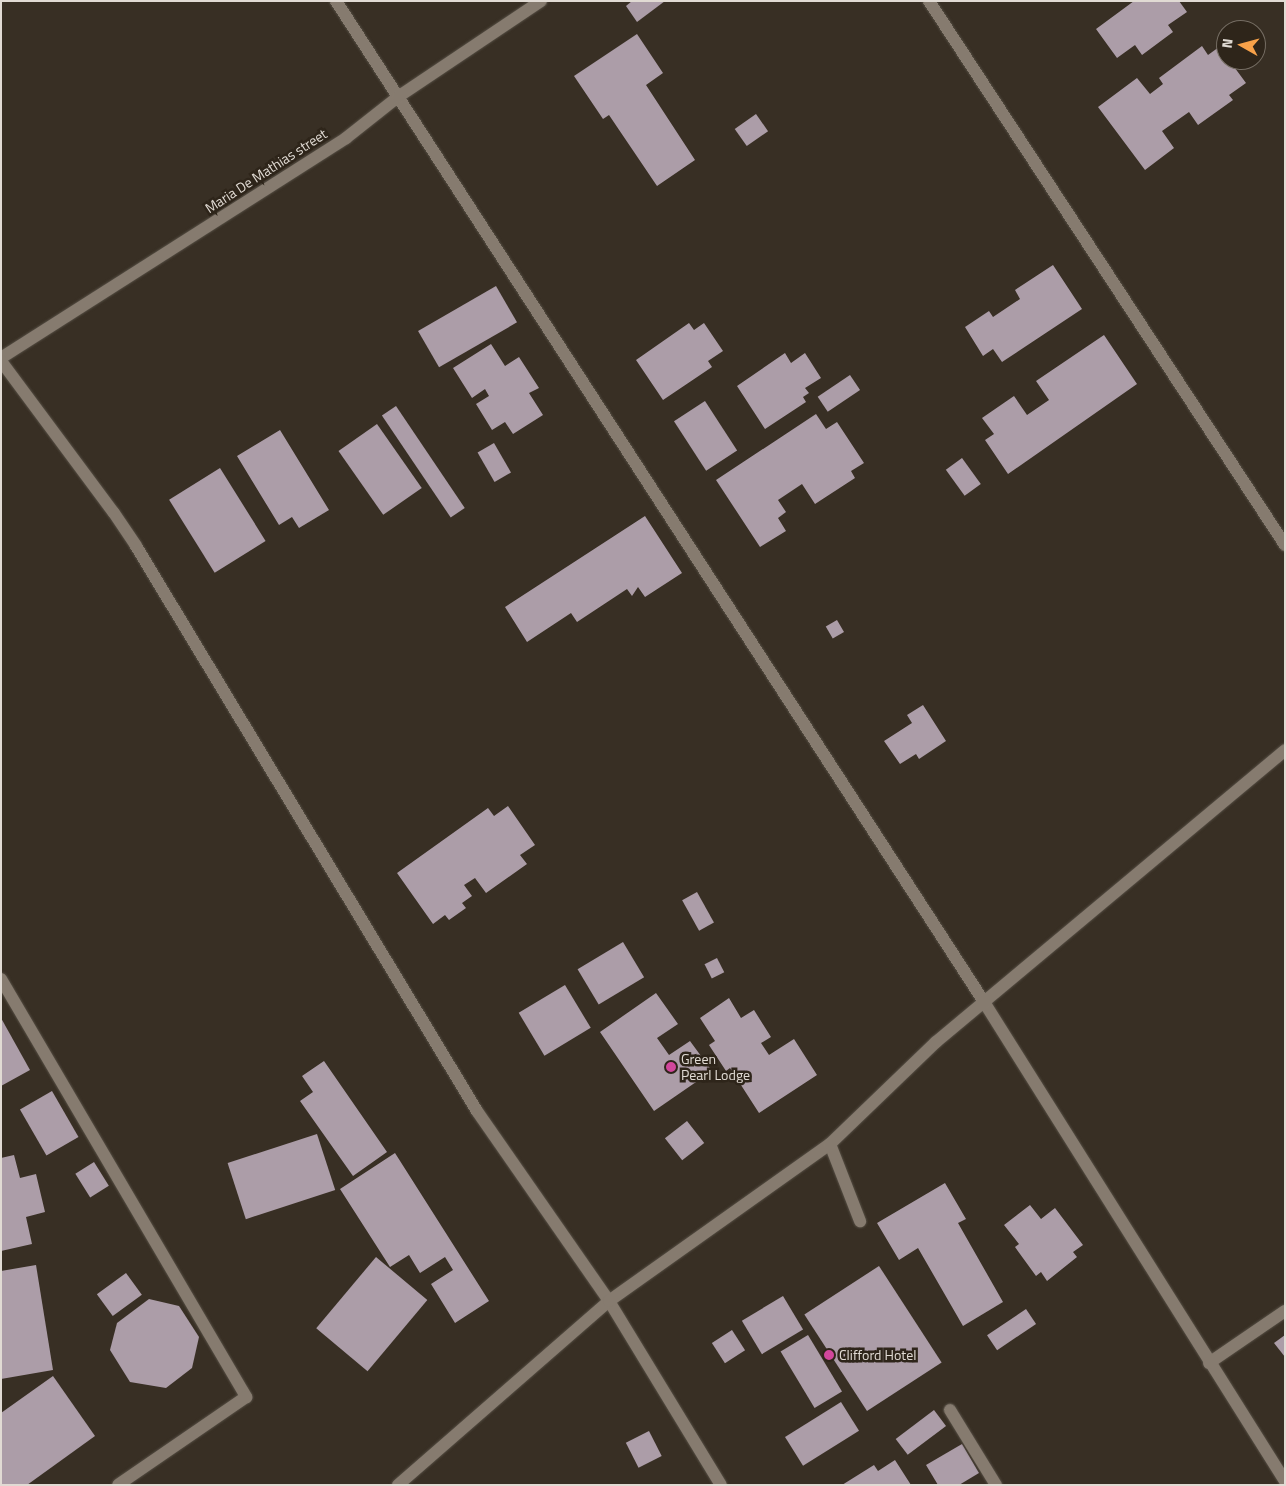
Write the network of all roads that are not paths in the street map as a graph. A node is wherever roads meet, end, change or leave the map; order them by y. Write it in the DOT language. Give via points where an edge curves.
graph roads {
  1 [pos="336,1"];
  2 [pos="541,1"];
  3 [pos="929,1"];
  4 [pos="398,97"];
  5 [pos="1,360"];
  6 [pos="1285,545"];
  7 [pos="1285,750"];
  8 [pos="3,988"];
  9 [pos="984,1002"];
  10 [pos="830,1144"];
  11 [pos="860,1221"];
  12 [pos="609,1301"];
  13 [pos="1285,1312"];
  14 [pos="1209,1363"];
  15 [pos="950,1410"];
  16 [pos="1285,1480"];
  17 [pos="118,1485"];
  18 [pos="398,1485"];
  19 [pos="721,1485"];
  20 [pos="996,1485"];
  1 -- 4 [label="street"];
  2 -- 4 [label="street, Maria De Mathias street"];
  3 -- 6 [label="street"];
  4 -- 5 [label="street, Maria De Mathias street" via="346,138"];
  4 -- 9 [label="street"];
  5 -- 12 [label="street" via="136,546 477,1111"];
  7 -- 9 [label="street"];
  8 -- 17 [label="street" via="246,1397"];
  9 -- 10 [label="street" via="936,1042"];
  9 -- 14 [label="street"];
  10 -- 11 [label="street"];
  10 -- 12 [label="street"];
  12 -- 18 [label="street"];
  12 -- 19 [label="street"];
  13 -- 14 [label="street"];
  14 -- 16 [label="street"];
  15 -- 20 [label="street"];
}
